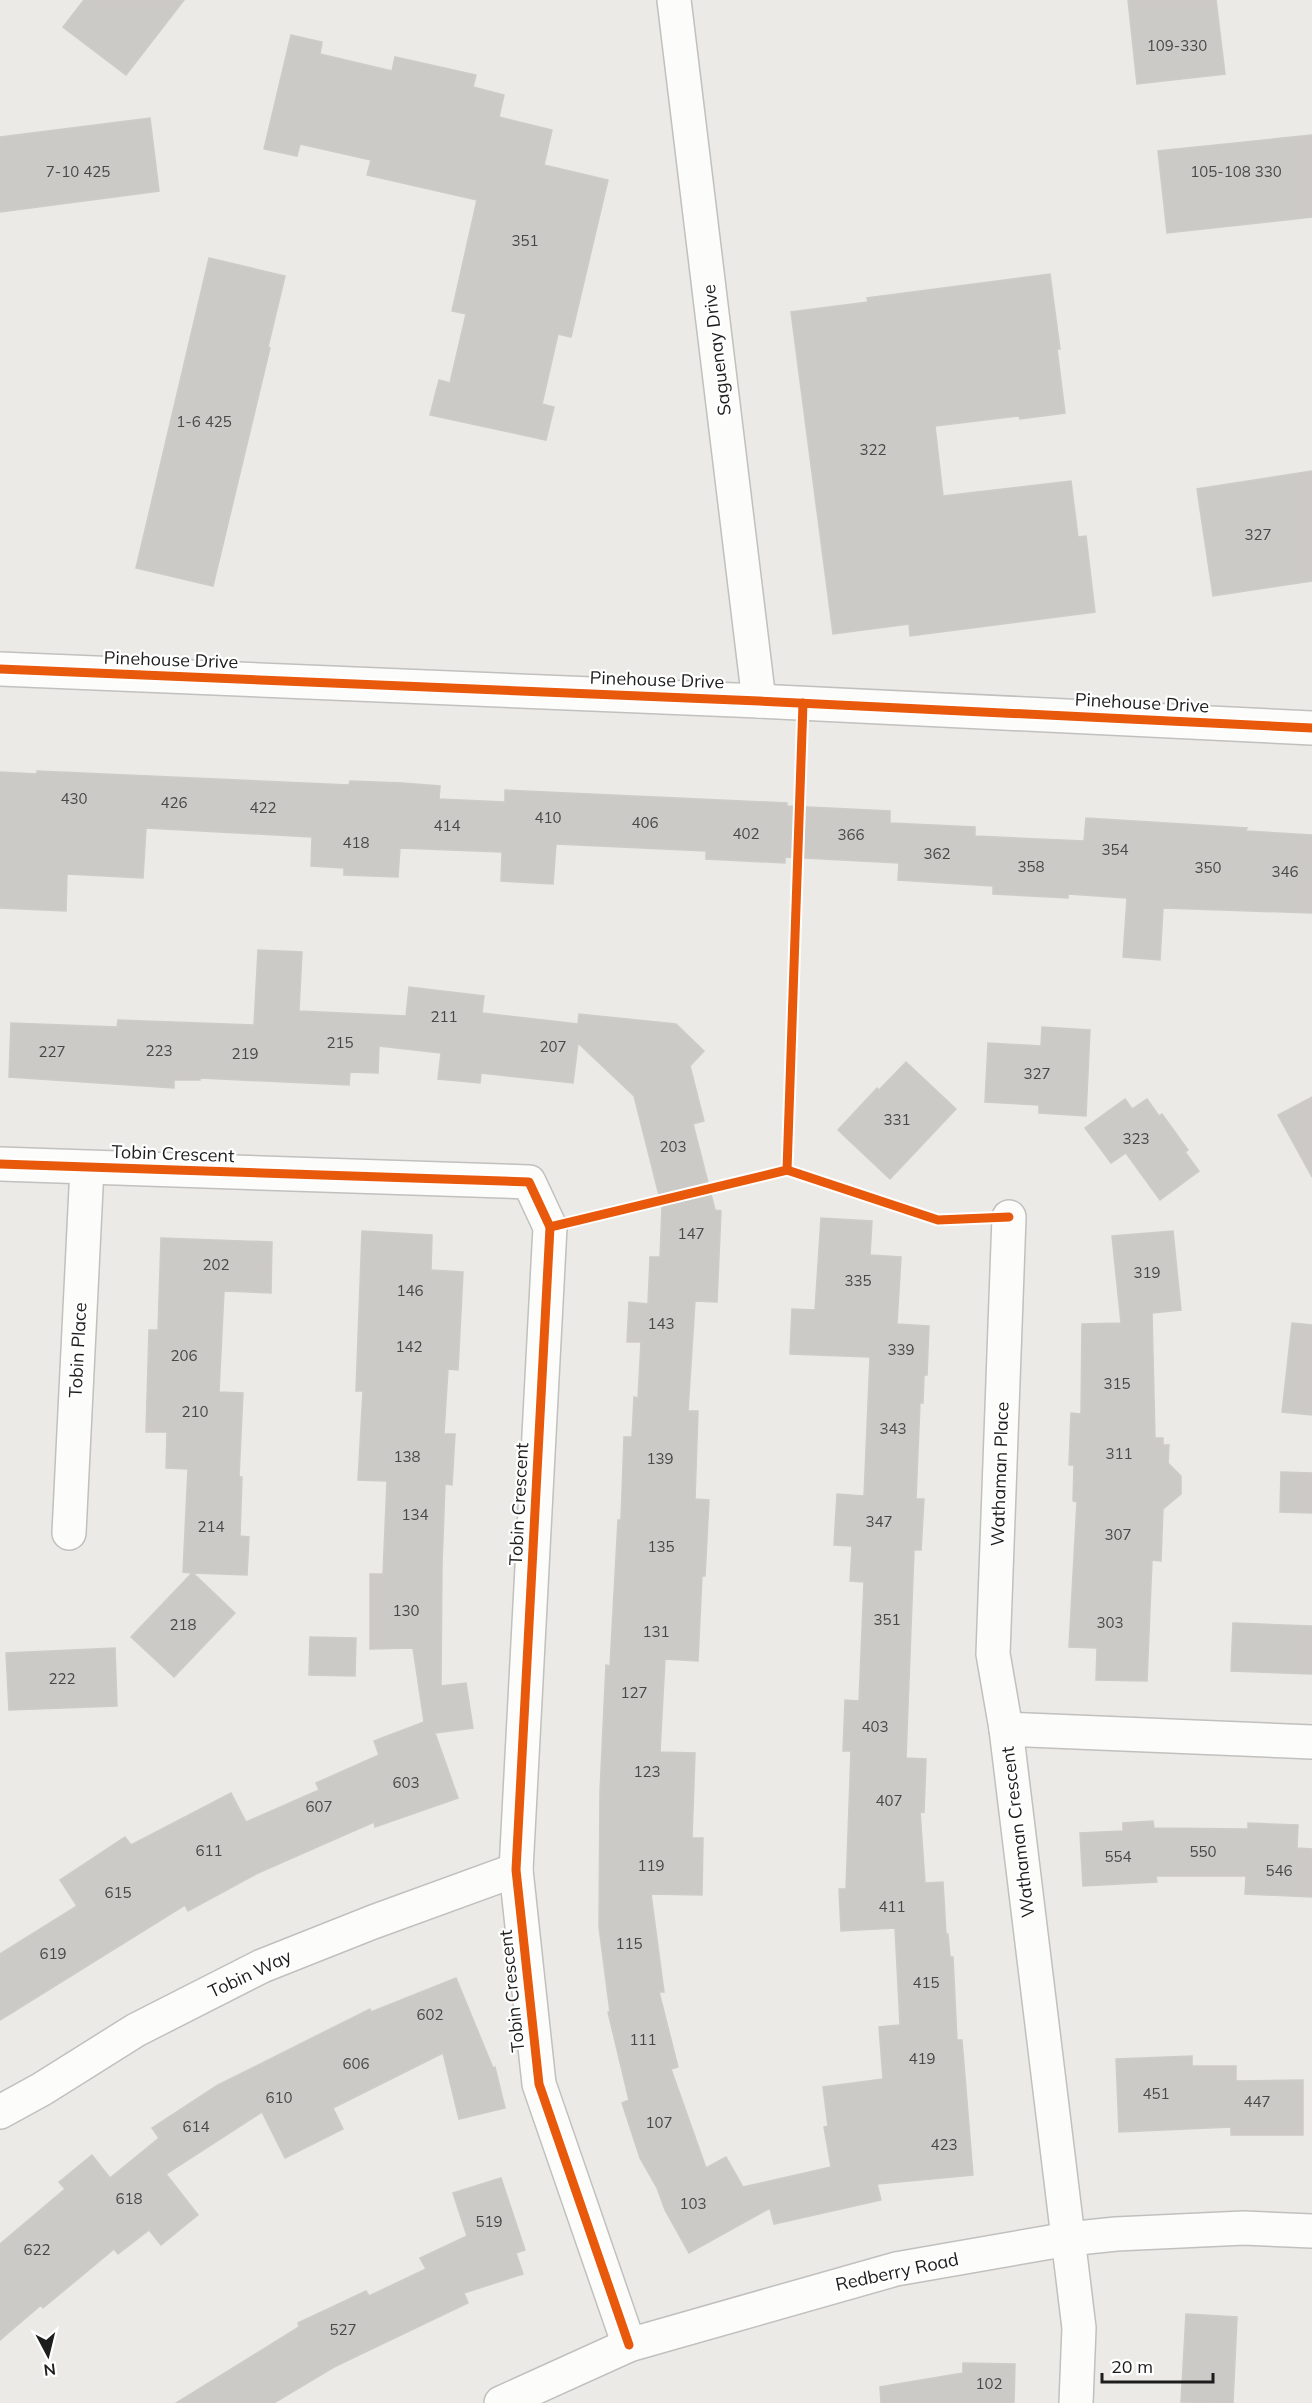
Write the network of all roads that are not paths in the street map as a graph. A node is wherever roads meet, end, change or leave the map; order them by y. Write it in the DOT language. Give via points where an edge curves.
graph roads {
  1 [pos="674,0"];
  2 [pos="0,669"];
  3 [pos="759,701"];
  4 [pos="1312,728"];
  5 [pos="0,1164"];
  6 [pos="87,1168"];
  7 [pos="1009,1217"];
  8 [pos="69,1533"];
  9 [pos="1006,1729"];
  10 [pos="1312,1742"];
  11 [pos="516,1870"];
  12 [pos="0,2112"];
  13 [pos="1312,2231"];
  14 [pos="1068,2239"];
  15 [pos="628,2345"];
  16 [pos="501,2403"];
  17 [pos="1076,2403"];
  1 -- 3 [label="street, Saguenay Drive"];
  2 -- 3 [label="street, Pinehouse Drive"];
  3 -- 4 [label="street, Pinehouse Drive"];
  5 -- 6 [label="street, Tobin Crescent"];
  6 -- 8 [label="street, Tobin Place"];
  6 -- 11 [label="street, Tobin Crescent" via="529,1182 550,1227"];
  7 -- 9 [label="street, Wathaman Place" via="993,1654"];
  9 -- 10 [label="street, Wathaman Crescent"];
  9 -- 14 [label="street, Wathaman Crescent"];
  11 -- 12 [label="street, Tobin Way" via="262,1966 136,2030"];
  11 -- 15 [label="street, Tobin Crescent" via="539,2084"];
  13 -- 14 [label="street, Redberry Road" via="1244,2228"];
  14 -- 15 [label="street, Redberry Road" via="896,2269"];
  14 -- 17 [label="street, Wathaman Crescent" via="1079,2328"];
  15 -- 16 [label="street, Redberry Road"];
}
